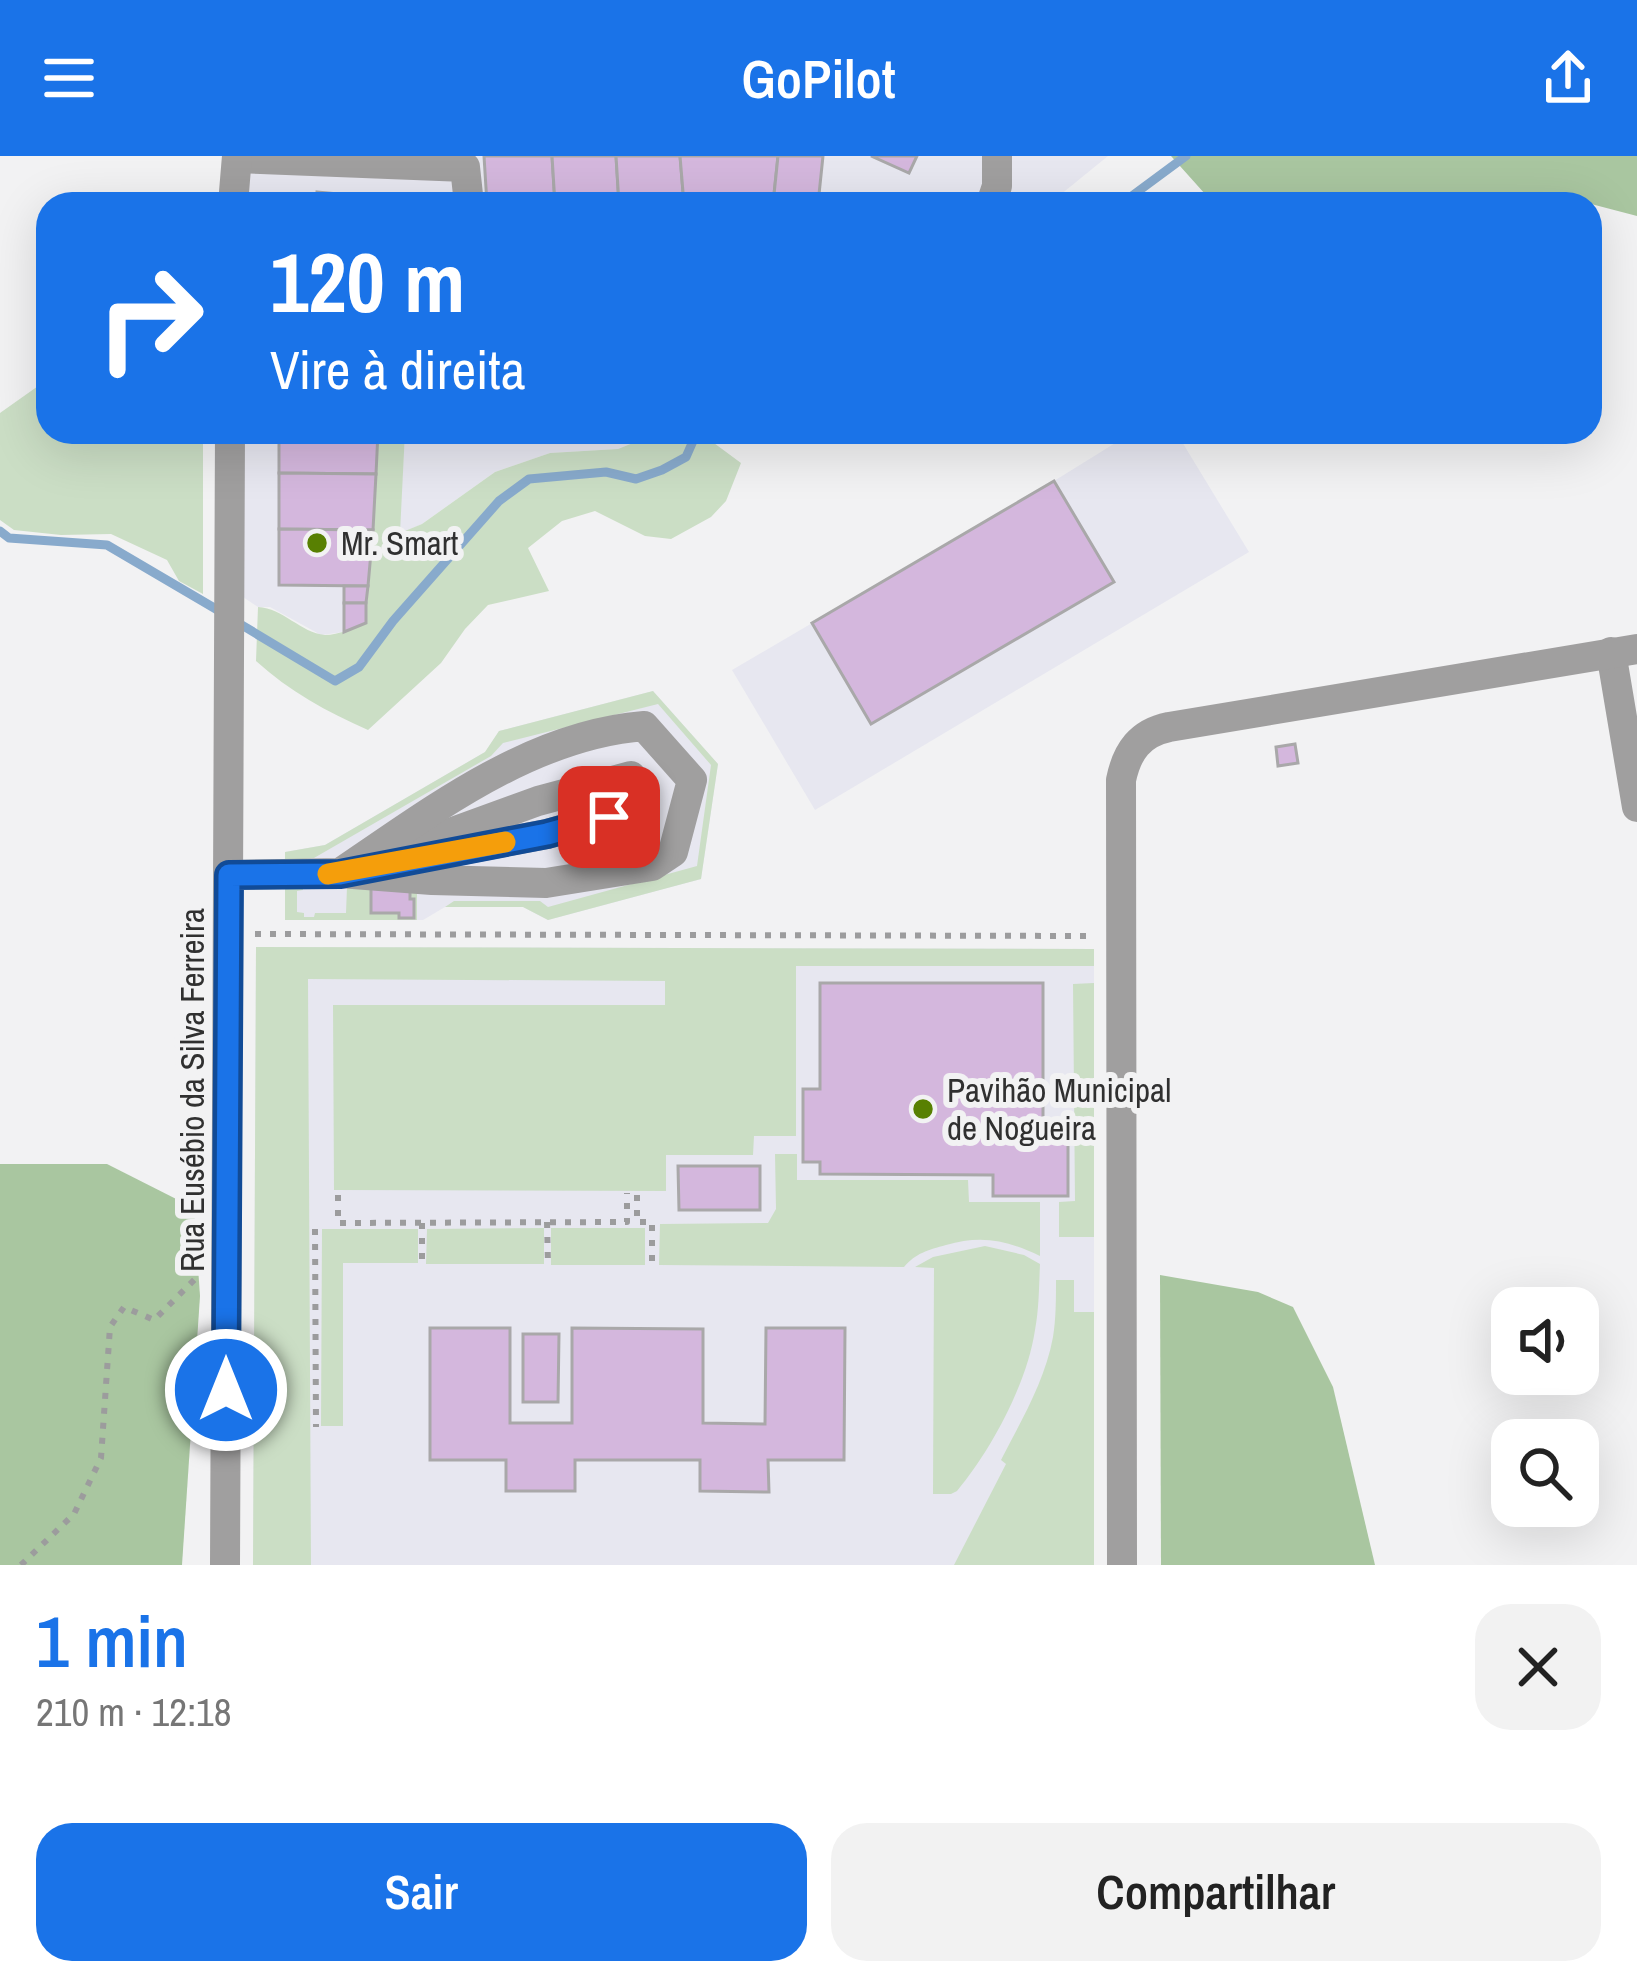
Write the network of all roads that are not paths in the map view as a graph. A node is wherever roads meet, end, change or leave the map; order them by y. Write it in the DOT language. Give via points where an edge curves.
graph roads {
  1 [pos="998,156"];
  2 [pos="237,157"];
  3 [pos="233,192"];
  4 [pos="468,192"];
  5 [pos="995,192"];
  6 [pos="230,444"];
  7 [pos="1624,651"];
  8 [pos="1637,807"];
  9 [pos="340,874"];
  10 [pos="229,875"];
  11 [pos="225,1565"];
  12 [pos="1122,1565"];
  1 -- 5 [label="street"];
  2 -- 3 [label="street"];
  2 -- 4 [label="street" via="465,167"];
  6 -- 10 [label="street, Rua Eusébio da Silva Ferreira"];
  7 -- 8 [label="street"];
  7 -- 12 [label="street" via="1157,729 1130,752 1121,779"];
  9 -- 9 [label="street" via="547,834 640,808 631,776"];
  9 -- 9 [label="street" via="546,883 652,866 673,852 692,779 644,726 612,728 503,769"];
  9 -- 10 [label="street"];
  10 -- 11 [label="street, Rua Eusébio da Silva Ferreira"];
}
